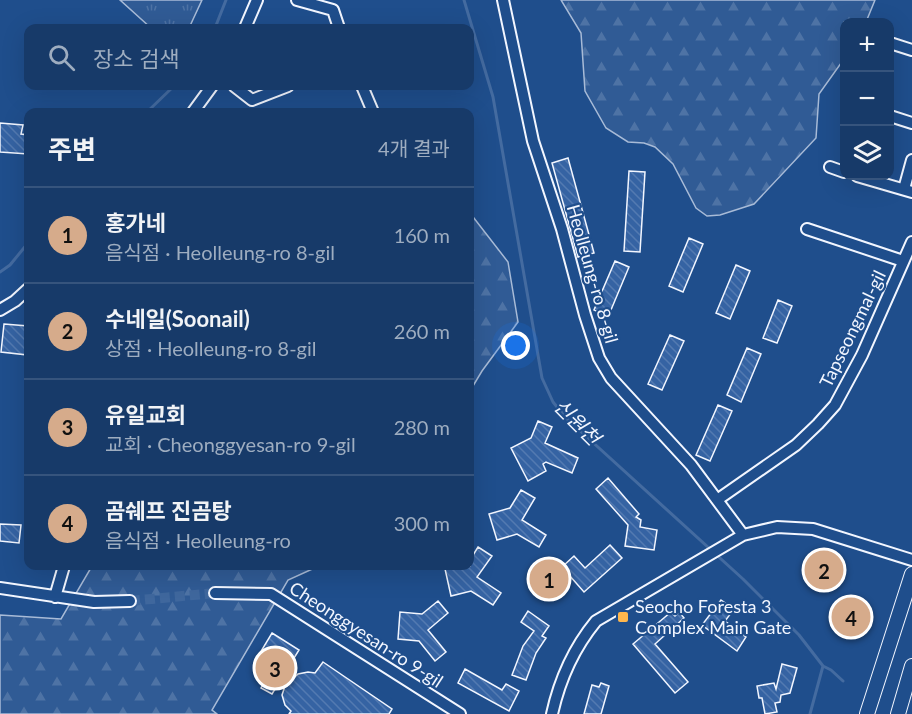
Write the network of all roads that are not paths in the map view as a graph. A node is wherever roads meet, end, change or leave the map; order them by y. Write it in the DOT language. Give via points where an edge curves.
graph roads {
  1 [pos="256,0"];
  2 [pos="297,0"];
  3 [pos="503,0"];
  4 [pos="336,5"];
  5 [pos="247,24"];
  6 [pos="338,24"];
  7 [pos="894,44"];
  8 [pos="912,50"];
  9 [pos="209,90"];
  10 [pos="239,90"];
  11 [pos="278,90"];
  12 [pos="364,90"];
  13 [pos="196,108"];
  14 [pos="371,108"];
  15 [pos="894,117"];
  16 [pos="912,123"];
  17 [pos="912,160"];
  18 [pos="830,167"];
  19 [pos="840,171"];
  20 [pos="871,180"];
  21 [pos="908,191"];
  22 [pos="807,229"];
  23 [pos="912,242"];
  24 [pos="903,261"];
  25 [pos="24,292"];
  26 [pos="0,310"];
  27 [pos="717,500"];
  28 [pos="743,535"];
  29 [pos="912,560"];
  30 [pos="63,570"];
  31 [pos="912,574"];
  32 [pos="0,588"];
  33 [pos="215,593"];
  34 [pos="56,597"];
  35 [pos="130,601"];
  36 [pos="912,666"];
  37 [pos="460,714"];
  38 [pos="552,714"];
  39 [pos="867,714"];
  40 [pos="898,714"];
  1 -- 5 [label="street"];
  2 -- 4 [label="street"];
  3 -- 27 [label="street, Heolleung-ro 8-gil" via="533,141 599,358 611,378 691,465"];
  4 -- 6 [label="street"];
  7 -- 8 [label="street"];
  9 -- 13 [label="street"];
  10 -- 11 [label="street" via="252,100"];
  12 -- 14 [label="street"];
  15 -- 16 [label="street"];
  17 -- 21 [label="street"];
  18 -- 19 [label="street"];
  20 -- 21 [label="street"];
  22 -- 24 [label="street, Tapseongmal-gil"];
  23 -- 24 [label="street, Tapseongmal-gil"];
  24 -- 27 [label="street, Tapseongmal-gil" via="862,355 835,405 796,445"];
  25 -- 26 [label="street"];
  27 -- 28 [label="street, Heolleung-ro 8-gil"];
  28 -- 29 [label="street" via="777,526 813,529"];
  28 -- 38 [label="street" via="596,621 579,642 564,672"];
  30 -- 34 [label="street"];
  31 -- 39 [label="main road"];
  32 -- 34 [label="street"];
  33 -- 37 [label="street, Cheonggyesan-ro 9-gil" via="271,594"];
  34 -- 35 [label="street"];
  36 -- 40 [label="main road"];
}
